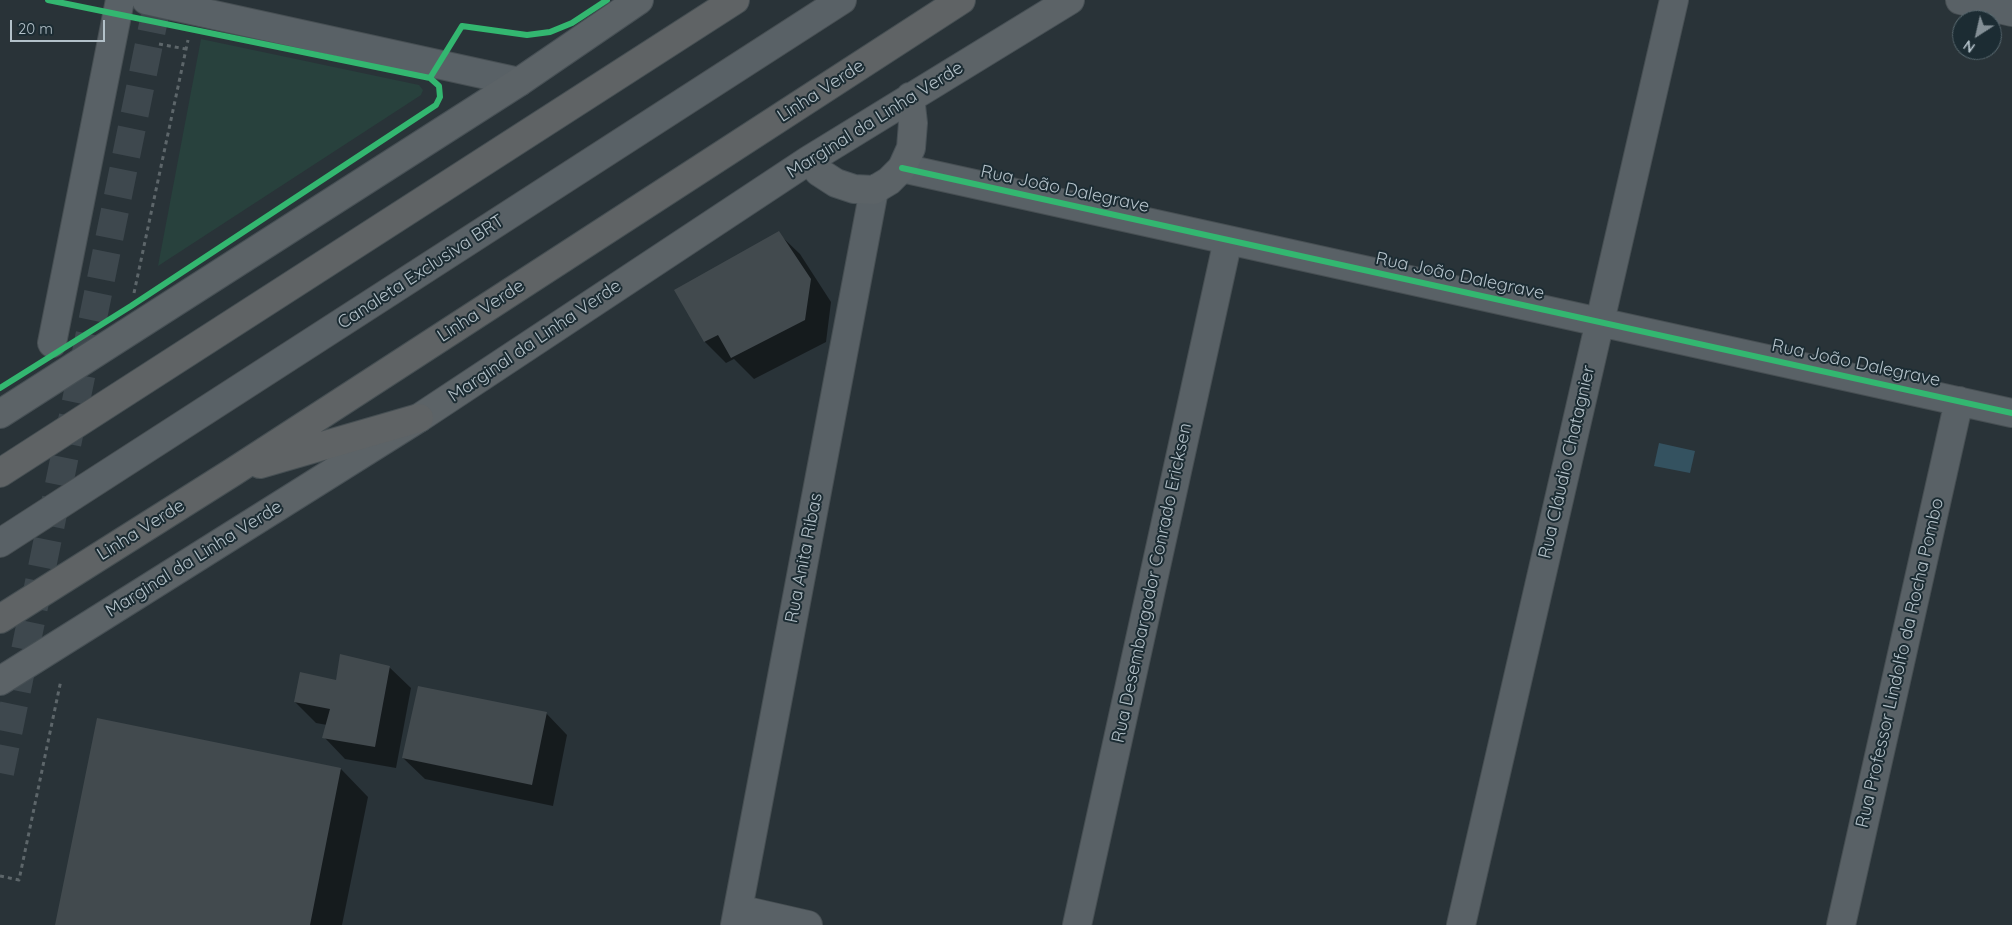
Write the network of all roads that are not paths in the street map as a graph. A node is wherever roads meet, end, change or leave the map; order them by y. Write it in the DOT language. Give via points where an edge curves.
graph roads {
  1 [pos="120,0"];
  2 [pos="146,0"];
  3 [pos="639,0"];
  4 [pos="735,0"];
  5 [pos="842,0"];
  6 [pos="961,0"];
  7 [pos="1070,0"];
  8 [pos="1674,0"];
  9 [pos="1960,0"];
  10 [pos="185,4"];
  11 [pos="2012,12"];
  12 [pos="520,82"];
  13 [pos="910,97"];
  14 [pos="809,160"];
  15 [pos="902,168"];
  16 [pos="874,190"];
  17 [pos="1228,240"];
  18 [pos="1599,322"];
  19 [pos="52,343"];
  20 [pos="1959,401"];
  21 [pos="2012,413"];
  22 [pos="0,414"];
  23 [pos="419,418"];
  24 [pos="232,472"];
  25 [pos="0,473"];
  26 [pos="0,543"];
  27 [pos="0,619"];
  28 [pos="0,681"];
  29 [pos="736,917"];
  30 [pos="808,925"];
  31 [pos="1077,925"];
  32 [pos="1461,925"];
  33 [pos="1841,925"];
  1 -- 19 [label="street"];
  2 -- 10 [label="street"];
  3 -- 12 [label="main road"];
  4 -- 25 [label="highway"];
  5 -- 26 [label="street, Canaleta Exclusiva BRT"];
  6 -- 24 [label="highway, Linha Verde"];
  7 -- 13 [label="main road, Marginal da Linha Verde"];
  8 -- 18 [label="street, Rua Cláudio Chatagnier"];
  9 -- 11 [label="street"];
  10 -- 12 [label="street"];
  12 -- 22 [label="main road"];
  13 -- 14 [label="main road, Marginal da Linha Verde"];
  13 -- 15 [label="main road" via="911,148"];
  14 -- 16 [label="main road" via="819,172 836,183 854,189"];
  14 -- 23 [label="main road, Marginal da Linha Verde"];
  15 -- 16 [label="main road"];
  15 -- 17 [label="street, Rua João Dalegrave"];
  16 -- 29 [label="street, Rua Anita Ribas"];
  17 -- 18 [label="street, Rua João Dalegrave"];
  17 -- 31 [label="street, Rua Desembargador Conrado Ericksen"];
  18 -- 20 [label="street, Rua João Dalegrave"];
  18 -- 32 [label="street, Rua Cláudio Chatagnier"];
  20 -- 21 [label="street, Rua João Dalegrave"];
  20 -- 33 [label="street, Rua Professor Lindolfo da Rocha Pombo"];
  23 -- 24 [label="highway"];
  23 -- 28 [label="main road, Marginal da Linha Verde"];
  24 -- 27 [label="highway, Linha Verde"];
  29 -- 30 [label="street"];
}
